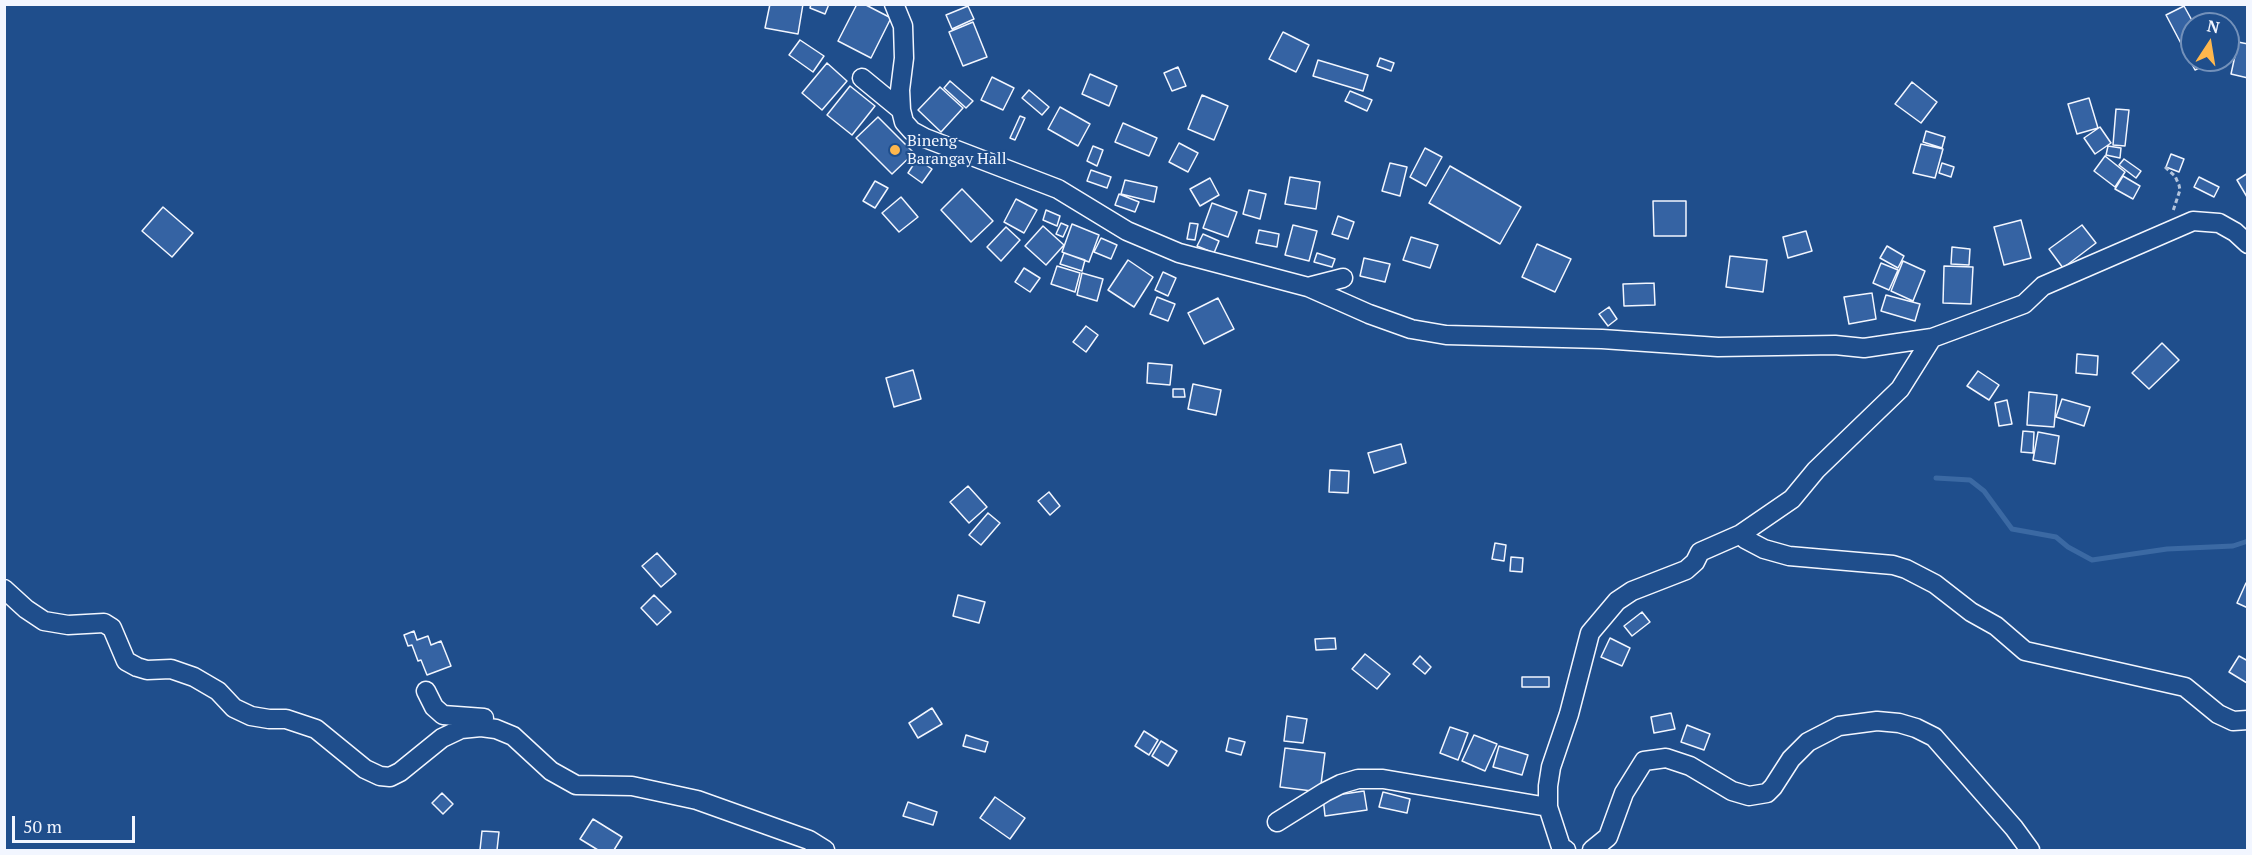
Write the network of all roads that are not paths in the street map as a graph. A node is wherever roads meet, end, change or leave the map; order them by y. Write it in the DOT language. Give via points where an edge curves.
graph roads {
  1 [pos="896,5"];
  2 [pos="862,78"];
  3 [pos="901,110"];
  4 [pos="2247,244"];
  5 [pos="1343,278"];
  6 [pos="1308,287"];
  7 [pos="1932,338"];
  8 [pos="1741,534"];
  9 [pos="4,589"];
  10 [pos="426,691"];
  11 [pos="2247,720"];
  12 [pos="496,729"];
  13 [pos="1548,807"];
  14 [pos="1277,822"];
  15 [pos="825,850"];
  16 [pos="1566,850"];
  17 [pos="1592,850"];
  18 [pos="2030,850"];
  1 -- 3 [label="street" via="903,26"];
  2 -- 3 [label="street"];
  3 -- 6 [label="street" via="904,122 925,138 1058,189 1142,238 1179,253"];
  4 -- 7 [label="street" via="2219,223 2193,221 2043,286 2024,304"];
  5 -- 6 [label="street"];
  6 -- 7 [label="street" via="1429,334 1718,347 1864,348"];
  7 -- 8 [label="street" via="1900,389 1816,470 1792,499"];
  8 -- 11 [label="street" via="1764,549 1789,556 1906,569 1996,626 2025,651 2185,687 2218,714 2233,721"];
  8 -- 13 [label="street" via="1700,552 1686,570 1632,591 1617,601 1590,633 1551,767"];
  9 -- 12 [label="street" via="44,621 68,625 104,623 112,627 126,661 147,670 171,669 194,677 251,716 286,719 316,729 365,769 380,776 400,772 442,738 461,729"];
  10 -- 12 [label="street" via="443,715 488,719"];
  12 -- 15 [label="street" via="513,736 551,771 576,785 632,786 697,800 809,840"];
  13 -- 14 [label="street" via="1383,779 1358,779 1325,792"];
  13 -- 16 [label="street" via="1561,847"];
  17 -- 18 [label="street" via="1608,837 1624,793 1644,761 1666,758 1690,766 1732,791 1749,796 1767,793 1791,759 1818,735 1839,726 1877,721 1899,723 1934,737"];
}
